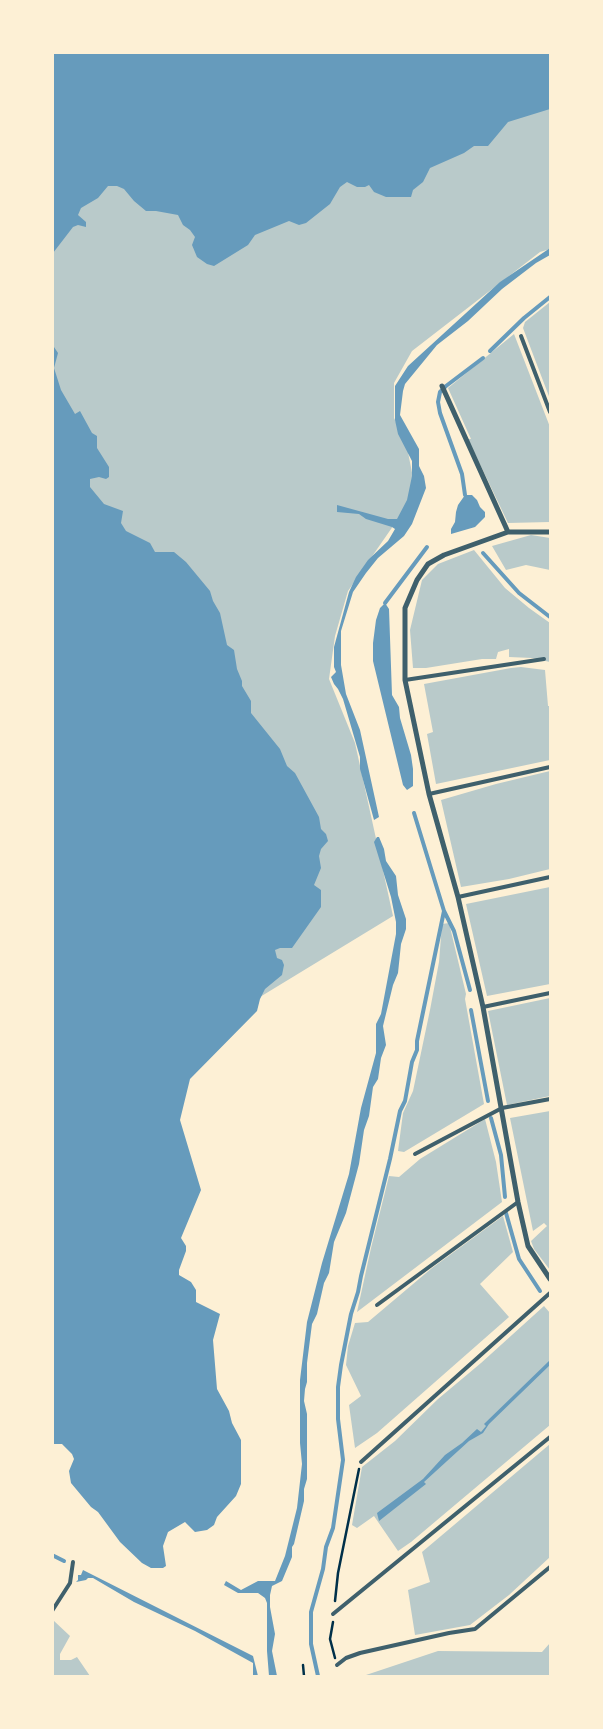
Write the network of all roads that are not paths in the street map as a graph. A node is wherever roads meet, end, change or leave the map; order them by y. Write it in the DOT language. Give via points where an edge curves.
graph roads {
  1 [pos="521,336"];
  2 [pos="442,386"];
  3 [pos="550,412"];
  4 [pos="508,532"];
  5 [pos="550,532"];
  6 [pos="544,659"];
  7 [pos="405,680"];
  8 [pos="550,767"];
  9 [pos="429,794"];
  10 [pos="550,877"];
  11 [pos="458,897"];
  12 [pos="550,993"];
  13 [pos="483,1007"];
  14 [pos="550,1099"];
  15 [pos="502,1108"];
  16 [pos="415,1154"];
  17 [pos="518,1202"];
  18 [pos="550,1279"];
  19 [pos="550,1293"];
  20 [pos="377,1306"];
  21 [pos="550,1437"];
  22 [pos="361,1462"];
  23 [pos="73,1562"];
  24 [pos="550,1567"];
  25 [pos="52,1611"];
  26 [pos="334,1614"];
  27 [pos="337,1665"];
  1 -- 3 [label="lane"];
  2 -- 4 [label="street"];
  4 -- 5 [label="street"];
  4 -- 7 [label="street" via="444,554 428,564 405,608"];
  6 -- 7 [label="lane"];
  7 -- 9 [label="street"];
  8 -- 9 [label="lane"];
  9 -- 11 [label="street"];
  10 -- 11 [label="lane"];
  11 -- 13 [label="street"];
  12 -- 13 [label="lane"];
  13 -- 15 [label="street"];
  14 -- 15 [label="lane"];
  15 -- 16 [label="lane"];
  15 -- 17 [label="street"];
  17 -- 18 [label="street" via="528,1246"];
  17 -- 20 [label="lane"];
  19 -- 22 [label="lane"];
  21 -- 26 [label="lane"];
  23 -- 25 [label="lane" via="70,1583"];
  24 -- 27 [label="lane" via="475,1629 360,1653"];
}
